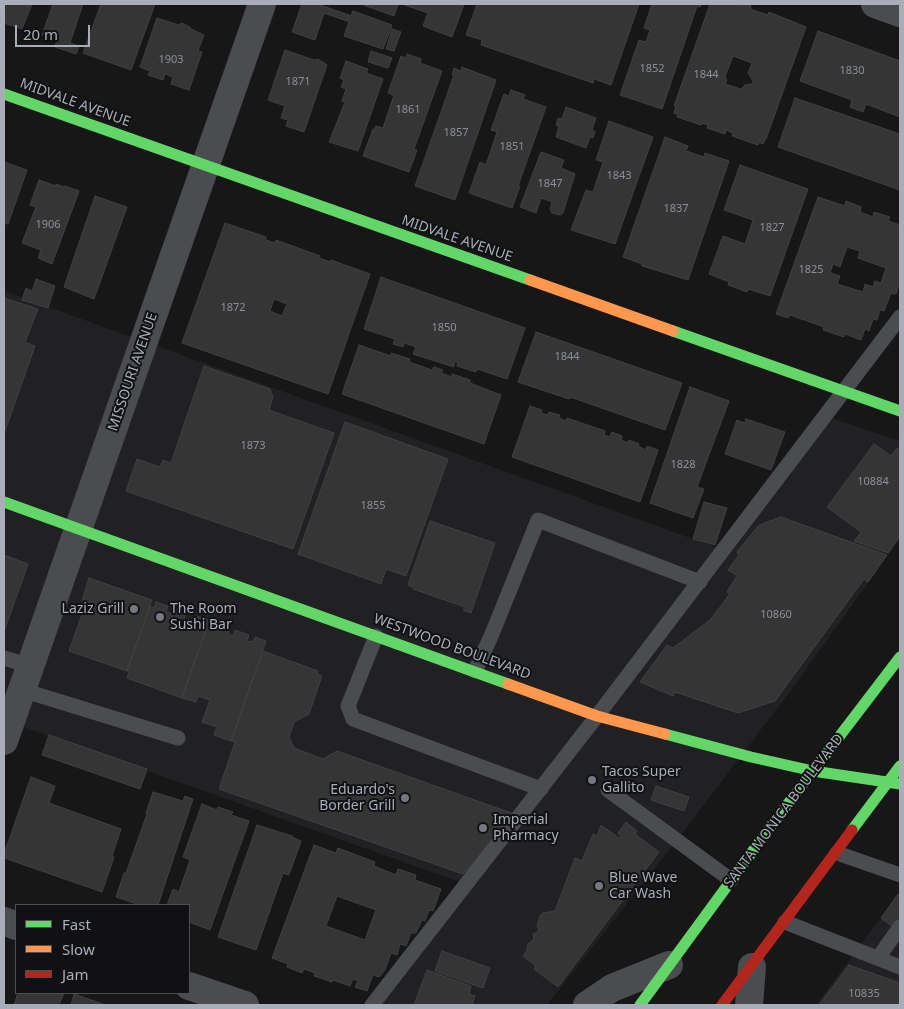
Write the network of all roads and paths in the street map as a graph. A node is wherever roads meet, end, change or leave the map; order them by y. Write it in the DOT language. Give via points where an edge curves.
graph roads {
  1 [pos="262,4"];
  2 [pos="875,4"];
  3 [pos="900,13"];
  4 [pos="4,94"];
  5 [pos="204,166"];
  6 [pos="900,317"];
  7 [pos="845,391"];
  8 [pos="900,411"];
  9 [pos="4,502"];
  10 [pos="79,528"];
  11 [pos="700,582"];
  12 [pos="376,636"];
  13 [pos="900,657"];
  14 [pos="4,658"];
  15 [pos="475,671"];
  16 [pos="26,678"];
  17 [pos="597,716"];
  18 [pos="178,738"];
  19 [pos="4,741"];
  20 [pos="900,766"];
  21 [pos="813,771"];
  22 [pos="888,782"];
  23 [pos="900,784"];
  24 [pos="540,789"];
  25 [pos="608,790"];
  26 [pos="837,853"];
  27 [pos="900,875"];
  28 [pos="731,880"];
  29 [pos="784,922"];
  30 [pos="900,927"];
  31 [pos="878,958"];
  32 [pos="669,965"];
  33 [pos="900,966"];
  34 [pos="752,967"];
  35 [pos="190,986"];
  36 [pos="245,1005"];
  37 [pos="372,1005"];
  38 [pos="587,1005"];
  39 [pos="640,1005"];
  40 [pos="722,1005"];
  41 [pos="749,1005"];
  1 -- 5 [label="street, MISSOURI AVENUE"];
  2 -- 3 [label="street"];
  4 -- 5 [label="main road, MIDVALE AVENUE"];
  5 -- 7 [label="main road, MIDVALE AVENUE"];
  5 -- 10 [label="street, MISSOURI AVENUE"];
  6 -- 7 [label="lane"];
  7 -- 8 [label="main road, MIDVALE AVENUE"];
  7 -- 11 [label="lane"];
  9 -- 10 [label="main road, WESTWOOD BOULEVARD"];
  10 -- 12 [label="main road, WESTWOOD BOULEVARD"];
  10 -- 16 [label="street, MISSOURI AVENUE"];
  11 -- 15 [label="lane" via="538,520"];
  11 -- 17 [label="lane"];
  12 -- 15 [label="main road, WESTWOOD BOULEVARD"];
  12 -- 24 [label="lane" via="348,706 353,719"];
  13 -- 21 [label="main road, SANTA MONICA BOULEVARD"];
  14 -- 16 [label="lane"];
  15 -- 17 [label="main road, WESTWOOD BOULEVARD"];
  16 -- 18 [label="lane"];
  16 -- 19 [label="street, MISSOURI AVENUE"];
  17 -- 21 [label="main road, WESTWOOD BOULEVARD"];
  17 -- 24 [label="lane"];
  20 -- 22 [label="main road"];
  21 -- 22 [label="main road, WESTWOOD BOULEVARD"];
  21 -- 28 [label="main road, SANTA MONICA BOULEVARD"];
  22 -- 23 [label="main road, WESTWOOD BOULEVARD"];
  22 -- 26 [label="main road"];
  24 -- 37 [label="lane"];
  25 -- 28 [label="lane"];
  26 -- 27 [label="lane"];
  26 -- 29 [label="main road"];
  28 -- 32 [label="main road, SANTA MONICA BOULEVARD"];
  29 -- 31 [label="lane"];
  29 -- 34 [label="main road"];
  30 -- 31 [label="lane"];
  31 -- 33 [label="lane"];
  32 -- 38 [label="street" via="612,988"];
  32 -- 39 [label="main road, SANTA MONICA BOULEVARD"];
  34 -- 40 [label="main road"];
  34 -- 41 [label="street"];
  35 -- 36 [label="street"];
}
